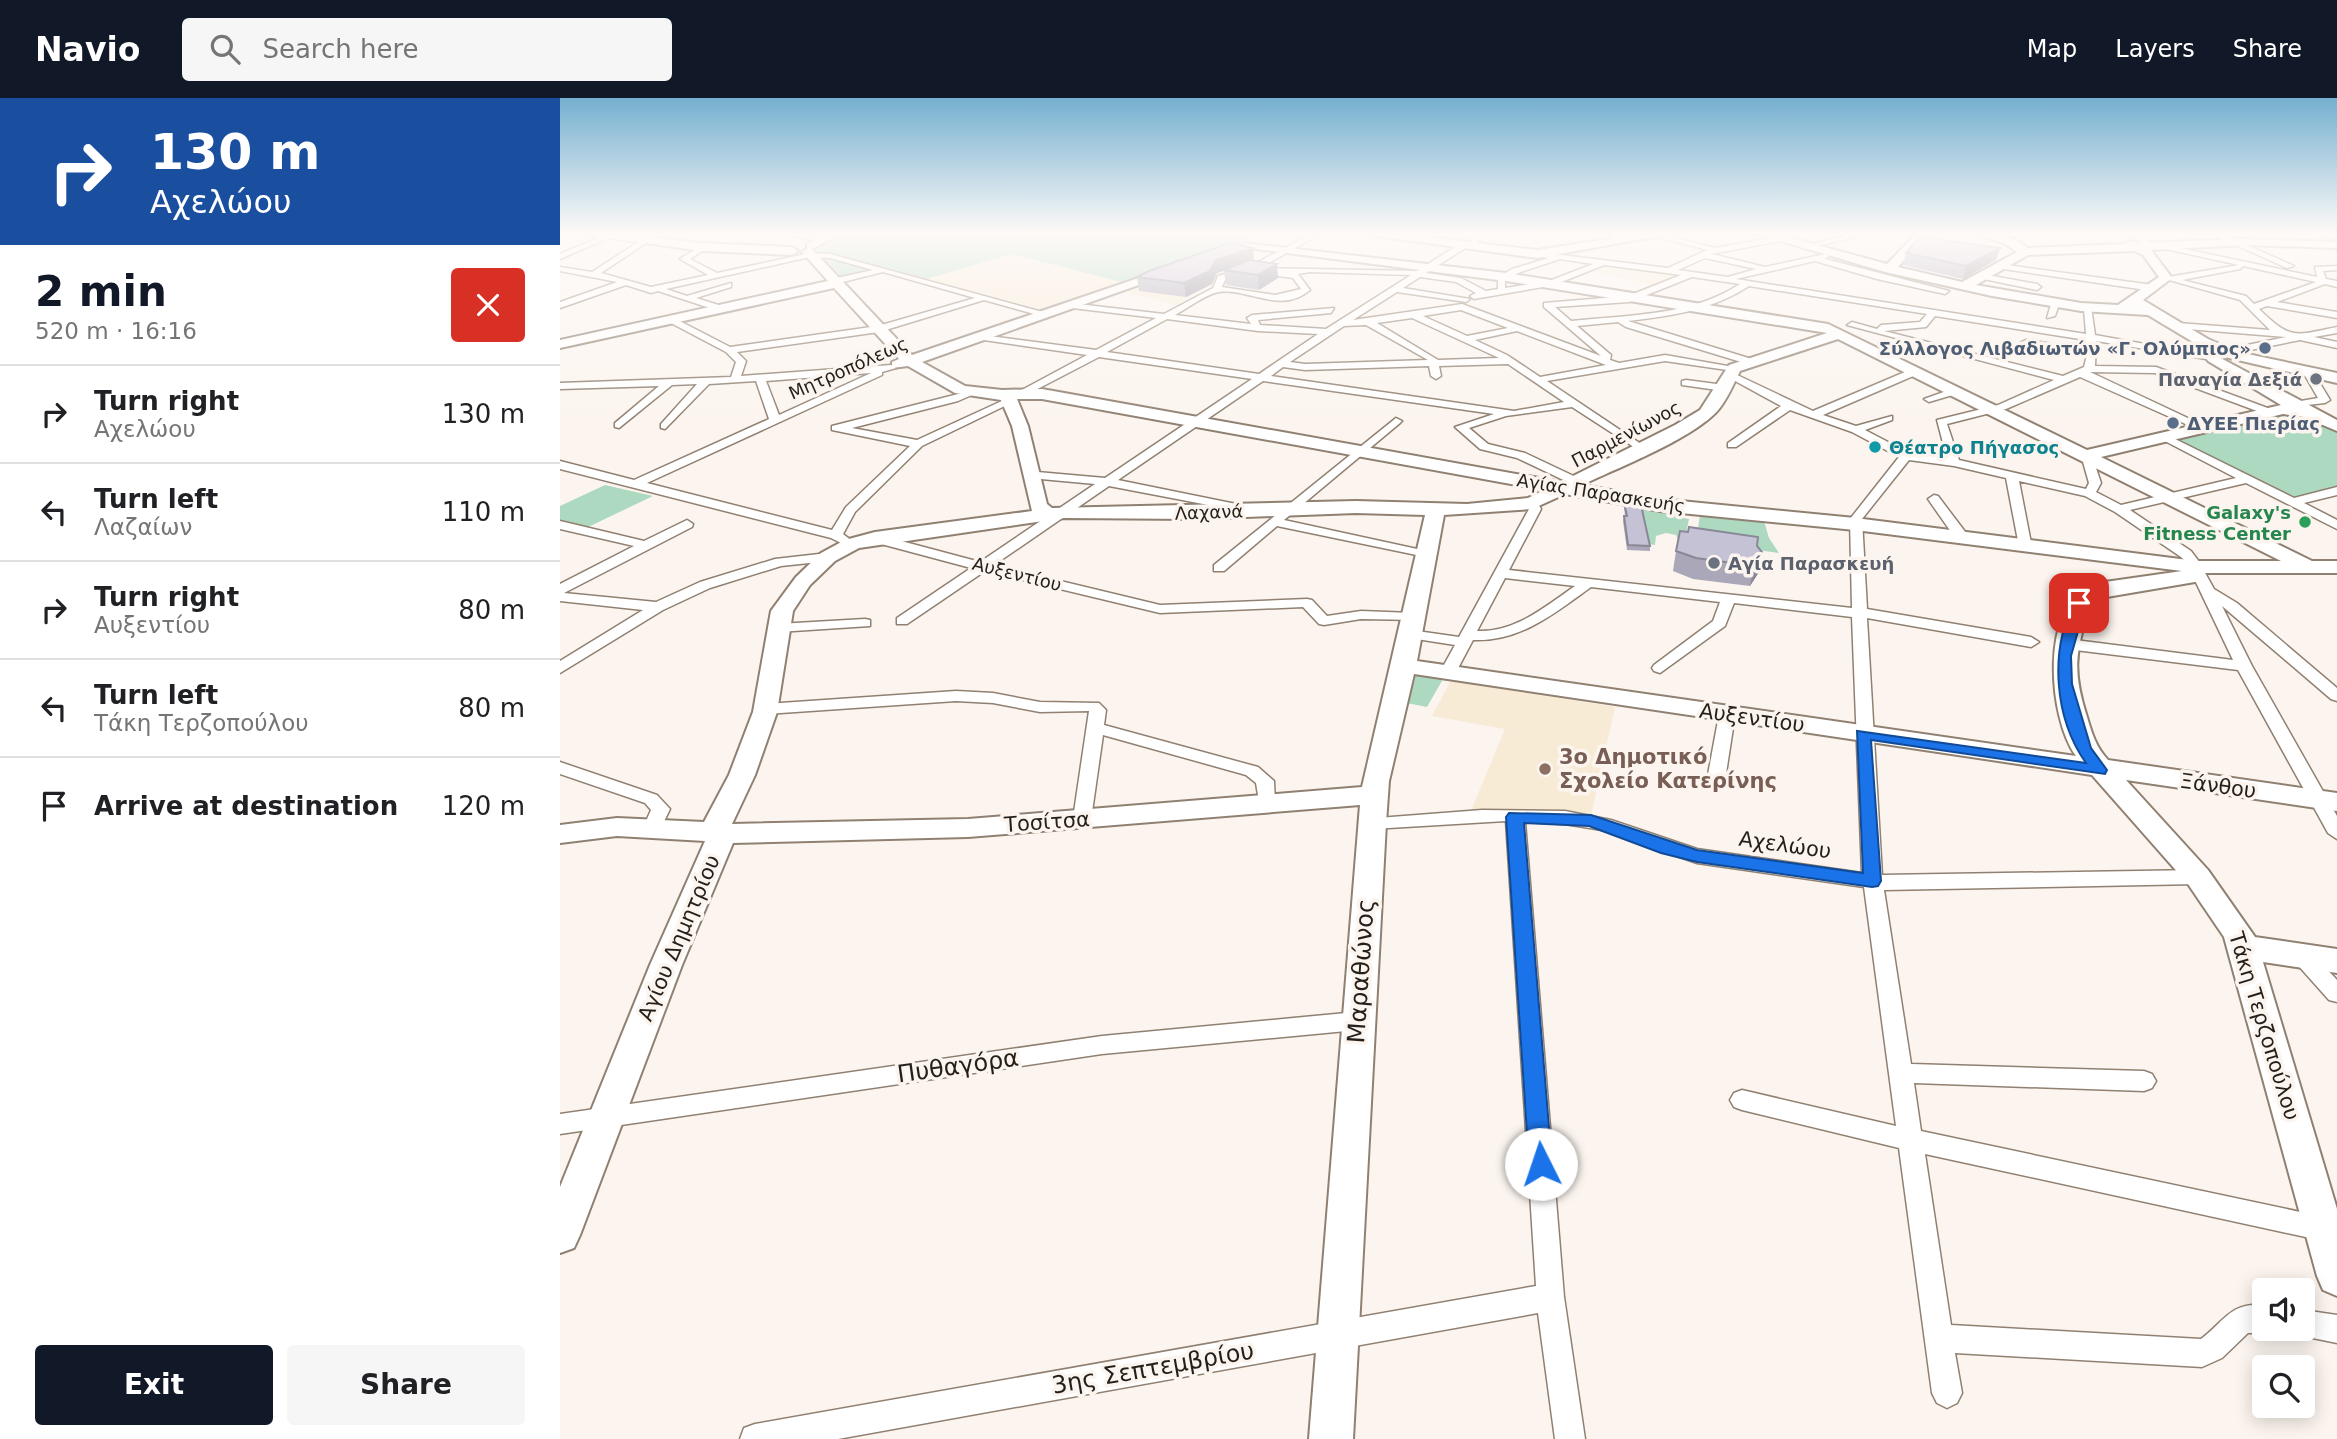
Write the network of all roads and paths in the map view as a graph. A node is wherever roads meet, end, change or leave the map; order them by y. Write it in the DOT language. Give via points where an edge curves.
graph roads {
  1 [pos="587,296"];
  2 [pos="678,296"];
  3 [pos="696,296"];
  4 [pos="779,296"];
  5 [pos="848,296"];
  6 [pos="981,296"];
  7 [pos="1100,296"];
  8 [pos="1204,296"];
  9 [pos="1265,296"];
  10 [pos="1294,296"];
  11 [pos="1385,296"];
  12 [pos="1427,296"];
  13 [pos="1482,296"];
  14 [pos="1619,296"];
  15 [pos="1638,296"];
  16 [pos="1729,296"];
  17 [pos="1820,296"];
  18 [pos="2001,296"];
  19 [pos="2030,296"];
  20 [pos="2143,296"];
  21 [pos="2234,296"];
  22 [pos="2287,296"];
  23 [pos="986,297"];
  24 [pos="689,298"];
  25 [pos="1632,298"];
  26 [pos="2243,298"];
  27 [pos="2027,299"];
  28 [pos="1845,300"];
  29 [pos="2135,301"];
  30 [pos="1321,303"];
  31 [pos="1464,303"];
  32 [pos="2267,303"];
  33 [pos="560,305"];
  34 [pos="1072,305"];
  35 [pos="1697,307"];
  36 [pos="2255,307"];
  37 [pos="722,309"];
  38 [pos="2088,309"];
  39 [pos="2117,309"];
  40 [pos="1331,310"];
  41 [pos="1929,310"];
  42 [pos="2151,312"];
  43 [pos="1045,314"];
  44 [pos="1414,315"];
  45 [pos="1643,316"];
  46 [pos="2337,316"];
  47 [pos="1163,317"];
  48 [pos="1620,319"];
  49 [pos="672,320"];
  50 [pos="1368,322"];
  51 [pos="1345,323"];
  52 [pos="1570,324"];
  53 [pos="2178,326"];
  54 [pos="1258,328"];
  55 [pos="1519,328"];
  56 [pos="879,329"];
  57 [pos="2337,330"];
  58 [pos="1875,331"];
  59 [pos="1328,332"];
  60 [pos="1849,332"];
  61 [pos="2279,333"];
  62 [pos="977,336"];
  63 [pos="2090,338"];
  64 [pos="2302,338"];
  65 [pos="1466,339"];
  66 [pos="560,344"];
  67 [pos="2337,345"];
  68 [pos="2017,347"];
  69 [pos="729,351"];
  70 [pos="2092,353"];
  71 [pos="1096,354"];
  72 [pos="2219,355"];
  73 [pos="804,359"];
  74 [pos="908,360"];
  75 [pos="1510,361"];
  76 [pos="1751,362"];
  77 [pos="1435,363"];
  78 [pos="1283,364"];
  79 [pos="1616,365"];
  80 [pos="891,368"];
  81 [pos="1916,371"];
  82 [pos="2086,372"];
  83 [pos="2308,372"];
  84 [pos="794,376"];
  85 [pos="1436,376"];
  86 [pos="760,378"];
  87 [pos="1262,378"];
  88 [pos="1730,378"];
  89 [pos="2337,378"];
  90 [pos="735,380"];
  91 [pos="1538,380"];
  92 [pos="2065,380"];
  93 [pos="705,382"];
  94 [pos="668,383"];
  95 [pos="1685,383"];
  96 [pos="560,386"];
  97 [pos="1955,391"];
  98 [pos="970,392"];
  99 [pos="1014,397"];
  100 [pos="1928,398"];
  101 [pos="1572,404"];
  102 [pos="1789,406"];
  103 [pos="2300,408"];
  104 [pos="1991,410"];
  105 [pos="2269,412"];
  106 [pos="1510,414"];
  107 [pos="1813,415"];
  108 [pos="1888,418"];
  109 [pos="775,420"];
  110 [pos="1197,421"];
  111 [pos="1396,421"];
  112 [pos="619,425"];
  113 [pos="665,426"];
  114 [pos="2337,426"];
  115 [pos="2203,428"];
  116 [pos="1856,430"];
  117 [pos="2165,437"];
  118 [pos="918,444"];
  119 [pos="1732,445"];
  120 [pos="1640,448"];
  121 [pos="1357,451"];
  122 [pos="2087,455"];
  123 [pos="1906,456"];
  124 [pos="1954,462"];
  125 [pos="560,466"];
  126 [pos="1030,474"];
  127 [pos="2012,475"];
  128 [pos="2247,479"];
  129 [pos="1109,482"];
  130 [pos="636,484"];
  131 [pos="1570,485"];
  132 [pos="2337,491"];
  133 [pos="2089,493"];
  134 [pos="2170,497"];
  135 [pos="1934,499"];
  136 [pos="2293,502"];
  137 [pos="1532,503"];
  138 [pos="2119,509"];
  139 [pos="1435,510"];
  140 [pos="1252,511"];
  141 [pos="1056,513"];
  142 [pos="1282,515"];
  143 [pos="687,524"];
  144 [pos="1855,524"];
  145 [pos="2337,524"];
  146 [pos="560,525"];
  147 [pos="1961,536"];
  148 [pos="848,543"];
  149 [pos="2024,544"];
  150 [pos="645,545"];
  151 [pos="1426,555"];
  152 [pos="985,565"];
  153 [pos="2337,567"];
  154 [pos="1219,568"];
  155 [pos="2311,568"];
  156 [pos="1500,573"];
  157 [pos="2201,578"];
  158 [pos="2337,581"];
  159 [pos="1587,584"];
  160 [pos="560,590"];
  161 [pos="560,597"];
  162 [pos="1728,598"];
  163 [pos="658,607"];
  164 [pos="1861,613"];
  165 [pos="902,621"];
  166 [pos="865,623"];
  167 [pos="1412,625"];
  168 [pos="778,628"];
  169 [pos="1464,638"];
  170 [pos="2031,642"];
  171 [pos="2067,644"];
  172 [pos="1404,666"];
  173 [pos="2244,666"];
  174 [pos="560,668"];
  175 [pos="1660,668"];
  176 [pos="1448,672"];
  177 [pos="2312,674"];
  178 [pos="2337,677"];
  179 [pos="2337,696"];
  180 [pos="765,709"];
  181 [pos="1727,715"];
  182 [pos="1098,728"];
  183 [pos="1863,734"];
  184 [pos="560,768"];
  185 [pos="2099,770"];
  186 [pos="1716,780"];
  187 [pos="2328,801"];
  188 [pos="1266,803"];
  189 [pos="1373,809"];
  190 [pos="1515,817"];
  191 [pos="1082,819"];
  192 [pos="652,828"];
  193 [pos="718,833"];
  194 [pos="2337,833"];
  195 [pos="560,834"];
  196 [pos="2198,877"];
  197 [pos="1872,881"];
  198 [pos="2243,947"];
  199 [pos="2303,957"];
  200 [pos="2337,961"];
  201 [pos="2337,994"];
  202 [pos="1357,1021"];
  203 [pos="1902,1073"];
  204 [pos="2144,1081"];
  205 [pos="1742,1100"];
  206 [pos="608,1117"];
  207 [pos="560,1124"];
  208 [pos="1909,1139"];
  209 [pos="2324,1229"];
  210 [pos="560,1235"];
  211 [pos="2336,1268"];
  212 [pos="1550,1297"];
  213 [pos="2252,1319"];
  214 [pos="2315,1326"];
  215 [pos="2337,1329"];
  216 [pos="1338,1335"];
  217 [pos="1939,1338"];
  218 [pos="1947,1393"];
  219 [pos="755,1439"];
  220 [pos="1331,1439"];
  221 [pos="1570,1439"];
  1 -- 33 [label="street"];
  2 -- 24 [label="street"];
  3 -- 24 [label="street"];
  4 -- 37 [label="street"];
  5 -- 56 [label="street"];
  6 -- 23 [label="street"];
  7 -- 34 [label="street, Μητροπόλεως"];
  8 -- 47 [label="street"];
  9 -- 10 [label="street"];
  11 -- 51 [label="street"];
  12 -- 31 [label="street"];
  13 -- 31 [label="street"];
  14 -- 25 [label="street"];
  15 -- 25 [label="street"];
  16 -- 35 [label="street"];
  17 -- 28 [label="street"];
  18 -- 27 [label="street"];
  19 -- 27 [label="street"];
  20 -- 29 [label="street"];
  21 -- 26 [label="street"];
  22 -- 32 [label="street"];
  23 -- 43 [label="street"];
  23 -- 56 [label="street"];
  24 -- 37 [label="street"];
  25 -- 35 [label="street"];
  25 -- 45 [label="street"];
  25 -- 52 [label="street" via="1547,305"];
  26 -- 32 [label="street"];
  26 -- 36 [label="street"];
  27 -- 38 [label="street" via="2052,310"];
  28 -- 41 [label="street"];
  28 -- 60 [label="street"];
  29 -- 39 [label="street"];
  29 -- 42 [label="street"];
  30 -- 40 [label="street"];
  31 -- 44 [label="street"];
  31 -- 55 [label="street"];
  32 -- 36 [label="street"];
  32 -- 46 [label="street"];
  34 -- 43 [label="street, Μητροπόλεως"];
  34 -- 47 [label="street"];
  35 -- 45 [label="street"];
  35 -- 60 [label="street"];
  36 -- 61 [label="street"];
  37 -- 49 [label="street"];
  38 -- 39 [label="street"];
  38 -- 63 [label="street"];
  39 -- 42 [label="street"];
  40 -- 51 [label="street"];
  40 -- 54 [label="street" via="1252,317"];
  41 -- 58 [label="street" via="1923,325"];
  41 -- 63 [label="street"];
  42 -- 53 [label="street"];
  43 -- 62 [label="street, Μητροπόλεως"];
  44 -- 50 [label="street"];
  44 -- 65 [label="street"];
  45 -- 48 [label="street"];
  47 -- 54 [label="street"];
  47 -- 71 [label="street"];
  48 -- 52 [label="street"];
  48 -- 76 [label="street"];
  49 -- 66 [label="street"];
  49 -- 69 [label="street"];
  50 -- 51 [label="street"];
  50 -- 77 [label="street"];
  51 -- 59 [label="street"];
  52 -- 79 [label="street"];
  53 -- 61 [label="street"];
  53 -- 72 [label="street"];
  54 -- 59 [label="street"];
  55 -- 65 [label="street"];
  55 -- 79 [label="street"];
  56 -- 69 [label="street"];
  56 -- 74 [label="street"];
  57 -- 64 [label="street"];
  58 -- 60 [label="street"];
  58 -- 92 [label="street"];
  59 -- 78 [label="street"];
  60 -- 76 [label="street"];
  60 -- 81 [label="street"];
  61 -- 64 [label="street"];
  62 -- 71 [label="street"];
  62 -- 74 [label="street, Μητροπόλεως"];
  63 -- 70 [label="street"];
  63 -- 72 [label="street"];
  64 -- 67 [label="street"];
  64 -- 72 [label="street"];
  65 -- 75 [label="street"];
  68 -- 70 [label="street" via="2026,343"];
  69 -- 90 [label="street" via="741,361"];
  70 -- 82 [label="street"];
  71 -- 87 [label="street"];
  71 -- 99 [label="street"];
  72 -- 83 [label="street"];
  72 -- 103 [label="street"];
  73 -- 84 [label="street"];
  74 -- 80 [label="street, Μητροπόλεως"];
  74 -- 98 [label="street"];
  75 -- 77 [label="street"];
  75 -- 91 [label="street"];
  76 -- 88 [label="street"];
  77 -- 78 [label="street"];
  77 -- 85 [label="street"];
  78 -- 87 [label="street"];
  79 -- 88 [label="street" via="1678,358"];
  79 -- 91 [label="street"];
  80 -- 84 [label="street"];
  80 -- 109 [label="street, Μητροπόλεως"];
  81 -- 97 [label="street"];
  81 -- 107 [label="street"];
  82 -- 92 [label="street"];
  82 -- 105 [label="street" via="2156,370"];
  82 -- 115 [label="street"];
  83 -- 89 [label="street"];
  83 -- 103 [label="street" via="2325,400"];
  84 -- 86 [label="street"];
  86 -- 90 [label="street"];
  86 -- 109 [label="street"];
  87 -- 106 [label="street"];
  87 -- 110 [label="street"];
  88 -- 95 [label="street"];
  88 -- 102 [label="street"];
  88 -- 120 [label="street, Παρμενίωνος" via="1706,413"];
  90 -- 93 [label="street"];
  91 -- 101 [label="street"];
  92 -- 104 [label="street"];
  93 -- 94 [label="street"];
  93 -- 113 [label="street"];
  94 -- 96 [label="street"];
  94 -- 112 [label="street"];
  97 -- 100 [label="street"];
  97 -- 104 [label="street"];
  98 -- 99 [label="street"];
  98 -- 118 [label="street" via="836,428"];
  99 -- 110 [label="street, Αγίας Παρασκευής"];
  99 -- 118 [label="street"];
  99 -- 126 [label="street"];
  101 -- 106 [label="street"];
  101 -- 120 [label="street"];
  102 -- 107 [label="street"];
  102 -- 119 [label="street"];
  103 -- 105 [label="street"];
  103 -- 114 [label="street"];
  104 -- 122 [label="street"];
  104 -- 124 [label="street" via="1941,422"];
  105 -- 115 [label="street"];
  106 -- 131 [label="street" via="1461,427 1484,447 1521,455"];
  107 -- 116 [label="street"];
  108 -- 116 [label="street"];
  109 -- 130 [label="street, Μητροπόλεως"];
  110 -- 121 [label="street, Αγίας Παρασκευής"];
  110 -- 129 [label="street"];
  111 -- 121 [label="street"];
  115 -- 117 [label="street"];
  116 -- 123 [label="street"];
  117 -- 122 [label="street"];
  117 -- 128 [label="street"];
  118 -- 148 [label="street" via="850,510"];
  120 -- 131 [label="street, Παρμενίωνος"];
  121 -- 131 [label="street, Αγίας Παρασκευής"];
  121 -- 142 [label="street"];
  122 -- 133 [label="street" via="2095,483"];
  122 -- 134 [label="street"];
  123 -- 124 [label="street"];
  123 -- 144 [label="street"];
  124 -- 127 [label="street"];
  125 -- 130 [label="street, Αυξεντίου"];
  126 -- 129 [label="street"];
  126 -- 141 [label="street" via="1038,506"];
  127 -- 133 [label="street"];
  127 -- 149 [label="street"];
  128 -- 134 [label="street"];
  128 -- 136 [label="street"];
  129 -- 140 [label="street"];
  129 -- 141 [label="street"];
  130 -- 148 [label="street, Αυξεντίου"];
  131 -- 137 [label="street, Λαχανά"];
  131 -- 144 [label="street, Αγίας Παρασκευής" via="1660,505"];
  132 -- 136 [label="street"];
  133 -- 138 [label="street"];
  134 -- 138 [label="street"];
  134 -- 155 [label="street"];
  135 -- 147 [label="street"];
  136 -- 145 [label="street"];
  137 -- 139 [label="street, Λαχανά"];
  137 -- 156 [label="street" via="1535,509"];
  138 -- 157 [label="street" via="2186,554"];
  139 -- 142 [label="street, Λαχανά"];
  139 -- 151 [label="street, Μαραθώνος"];
  140 -- 141 [label="street, Λαχανά"];
  140 -- 142 [label="street, Λαχανά"];
  141 -- 148 [label="street, Λαχανά"];
  141 -- 152 [label="street"];
  142 -- 151 [label="street"];
  142 -- 154 [label="street"];
  143 -- 150 [label="street"];
  144 -- 147 [label="street, Αγίας Παρασκευής"];
  144 -- 164 [label="street"];
  146 -- 150 [label="street"];
  147 -- 149 [label="street, Αγίας Παρασκευής"];
  148 -- 152 [label="street, Αυξεντίου" via="893,545"];
  148 -- 163 [label="street" via="705,585"];
  148 -- 168 [label="street, Αγίου Δημητρίου" via="803,581 782,611"];
  149 -- 157 [label="street, Αγίας Παρασκευής"];
  150 -- 160 [label="street"];
  151 -- 167 [label="street, Μαραθώνος"];
  152 -- 165 [label="street"];
  152 -- 167 [label="street, Αυξεντίου" via="1160,609 1307,603 1321,621 1361,615"];
  153 -- 155 [label="street, Τάκη Τερζοπούλου"];
  155 -- 157 [label="street, Τάκη Τερζοπούλου"];
  155 -- 158 [label="street"];
  156 -- 159 [label="street"];
  156 -- 169 [label="street"];
  157 -- 171 [label="street, Τάκη Τερζοπούλου" via="2092,590 2079,603"];
  157 -- 173 [label="street"];
  157 -- 177 [label="street"];
  159 -- 162 [label="street"];
  159 -- 169 [label="street" via="1516,630"];
  161 -- 163 [label="street"];
  162 -- 164 [label="street"];
  162 -- 175 [label="street" via="1720,624"];
  163 -- 174 [label="street"];
  164 -- 170 [label="street"];
  164 -- 183 [label="street"];
  166 -- 168 [label="street"];
  167 -- 169 [label="street"];
  167 -- 172 [label="street, Μαραθώνος"];
  168 -- 180 [label="street, Αγίου Δημητρίου"];
  169 -- 176 [label="street"];
  171 -- 173 [label="street"];
  171 -- 185 [label="street, Τάκη Τερζοπούλου" via="2064,684 2084,749"];
  172 -- 176 [label="street, Αυξεντίου"];
  172 -- 189 [label="street, Μαραθώνος"];
  173 -- 187 [label="street"];
  176 -- 181 [label="street, Αυξεντίου"];
  177 -- 178 [label="street"];
  177 -- 179 [label="street"];
  180 -- 182 [label="street" via="956,696 993,698 1040,707 1093,706 1098,710"];
  180 -- 193 [label="street, Αγίου Δημητρίου" via="743,775 718,821"];
  181 -- 183 [label="street, Αυξεντίου"];
  181 -- 186 [label="street"];
  182 -- 188 [label="street" via="1252,771 1265,781"];
  182 -- 191 [label="street"];
  183 -- 185 [label="street, Αυξεντίου"];
  183 -- 197 [label="street"];
  184 -- 192 [label="street" via="651,799 661,809"];
  185 -- 187 [label="street, Ξάνθου"];
  185 -- 196 [label="street, Τάκη Τερζοπούλου" via="2122,789"];
  187 -- 194 [label="street"];
  188 -- 189 [label="street, Τοσίτσα"];
  188 -- 191 [label="street, Τοσίτσα"];
  189 -- 190 [label="street, Αχελώου"];
  189 -- 202 [label="street, Μαραθώνος"];
  190 -- 197 [label="street, Αχελώου" via="1591,821 1697,856"];
  190 -- 212 [label="street"];
  191 -- 193 [label="street, Τοσίτσα" via="968,828"];
  192 -- 193 [label="street, Τοσίτσα"];
  192 -- 195 [label="street, Τοσίτσα"];
  193 -- 206 [label="street, Αγίου Δημητρίου" via="714,857 666,965"];
  196 -- 197 [label="street, Αχελώου"];
  196 -- 198 [label="street, Τάκη Τερζοπούλου" via="2235,926"];
  197 -- 203 [label="street"];
  198 -- 199 [label="street"];
  198 -- 209 [label="street, Τάκη Τερζοπούλου"];
  199 -- 200 [label="street"];
  199 -- 201 [label="street"];
  202 -- 206 [label="street, Πυθαγόρα" via="1102,1045"];
  202 -- 216 [label="street, Μαραθώνος"];
  203 -- 204 [label="street"];
  203 -- 208 [label="street"];
  205 -- 208 [label="street"];
  206 -- 207 [label="street, Πυθαγόρα"];
  206 -- 210 [label="street, Αγίου Δημητρίου"];
  208 -- 209 [label="street"];
  208 -- 217 [label="street"];
  209 -- 211 [label="street, Τάκη Τερζοπούλου"];
  212 -- 216 [label="street, 3ης Σεπτεμβρίου"];
  212 -- 221 [label="street"];
  213 -- 217 [label="street" via="2238,1320 2217,1348 2202,1353"];
  214 -- 215 [label="street"];
  216 -- 219 [label="street, 3ης Σεπτεμβρίου"];
  216 -- 220 [label="street, Μαραθώνος"];
  217 -- 218 [label="street"];
}
